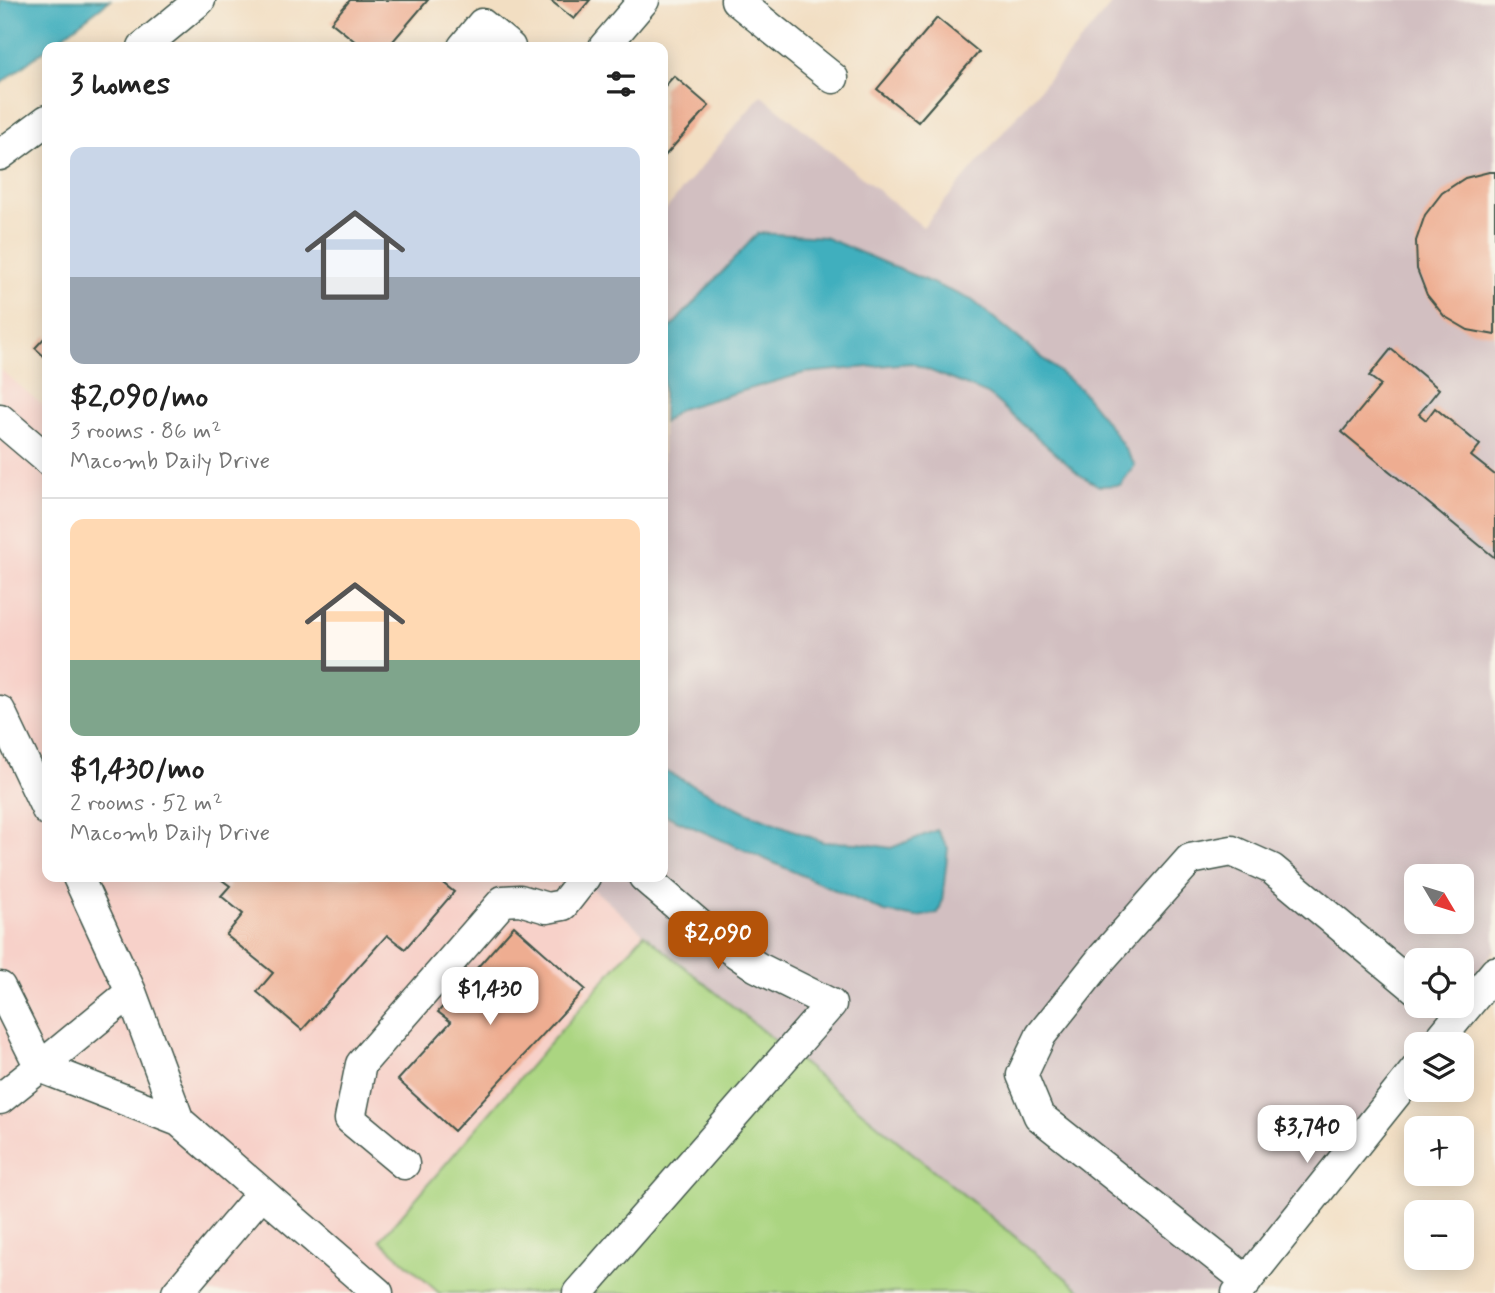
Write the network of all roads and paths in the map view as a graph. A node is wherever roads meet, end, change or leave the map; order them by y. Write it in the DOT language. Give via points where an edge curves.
graph roads {
  1 [pos="200,0"];
  2 [pos="644,0"];
  3 [pos="736,0"];
  4 [pos="149,42"];
  5 [pos="467,42"];
  6 [pos="504,42"];
  7 [pos="608,42"];
  8 [pos="833,78"];
  9 [pos="42,124"];
  10 [pos="0,155"];
  11 [pos="0,419"];
  12 [pos="42,455"];
  13 [pos="0,711"];
  14 [pos="42,799"];
  15 [pos="80,882"];
  16 [pos="581,882"];
  17 [pos="650,882"];
  18 [pos="1495,972"];
  19 [pos="1404,979"];
  20 [pos="0,988"];
  21 [pos="1474,990"];
  22 [pos="131,992"];
  23 [pos="40,1067"];
  24 [pos="1404,1084"];
  25 [pos="0,1099"];
  26 [pos="179,1121"];
  27 [pos="404,1164"];
  28 [pos="262,1193"];
  29 [pos="1242,1287"];
  30 [pos="177,1293"];
  31 [pos="378,1293"];
  32 [pos="578,1293"];
  1 -- 4 [label="street"];
  2 -- 7 [label="street"];
  3 -- 8 [label="street"];
  5 -- 6 [label="street" via="482,24"];
  9 -- 10 [label="street"];
  11 -- 12 [label="street"];
  13 -- 14 [label="street"];
  15 -- 22 [label="street"];
  16 -- 27 [label="street" via="563,905 547,908 520,900 503,901 361,1065 350,1119"];
  17 -- 32 [label="street" via="716,939 757,967 831,1004"];
  18 -- 21 [label="street"];
  19 -- 29 [label="street" via="1272,869 1232,851 1190,859 1041,1035 1022,1075 1039,1116"];
  20 -- 23 [label="street"];
  22 -- 23 [label="street"];
  22 -- 26 [label="street"];
  23 -- 25 [label="street"];
  23 -- 26 [label="street"];
  24 -- 29 [label="street"];
  26 -- 28 [label="street"];
  28 -- 30 [label="street"];
  28 -- 31 [label="street"];
}
